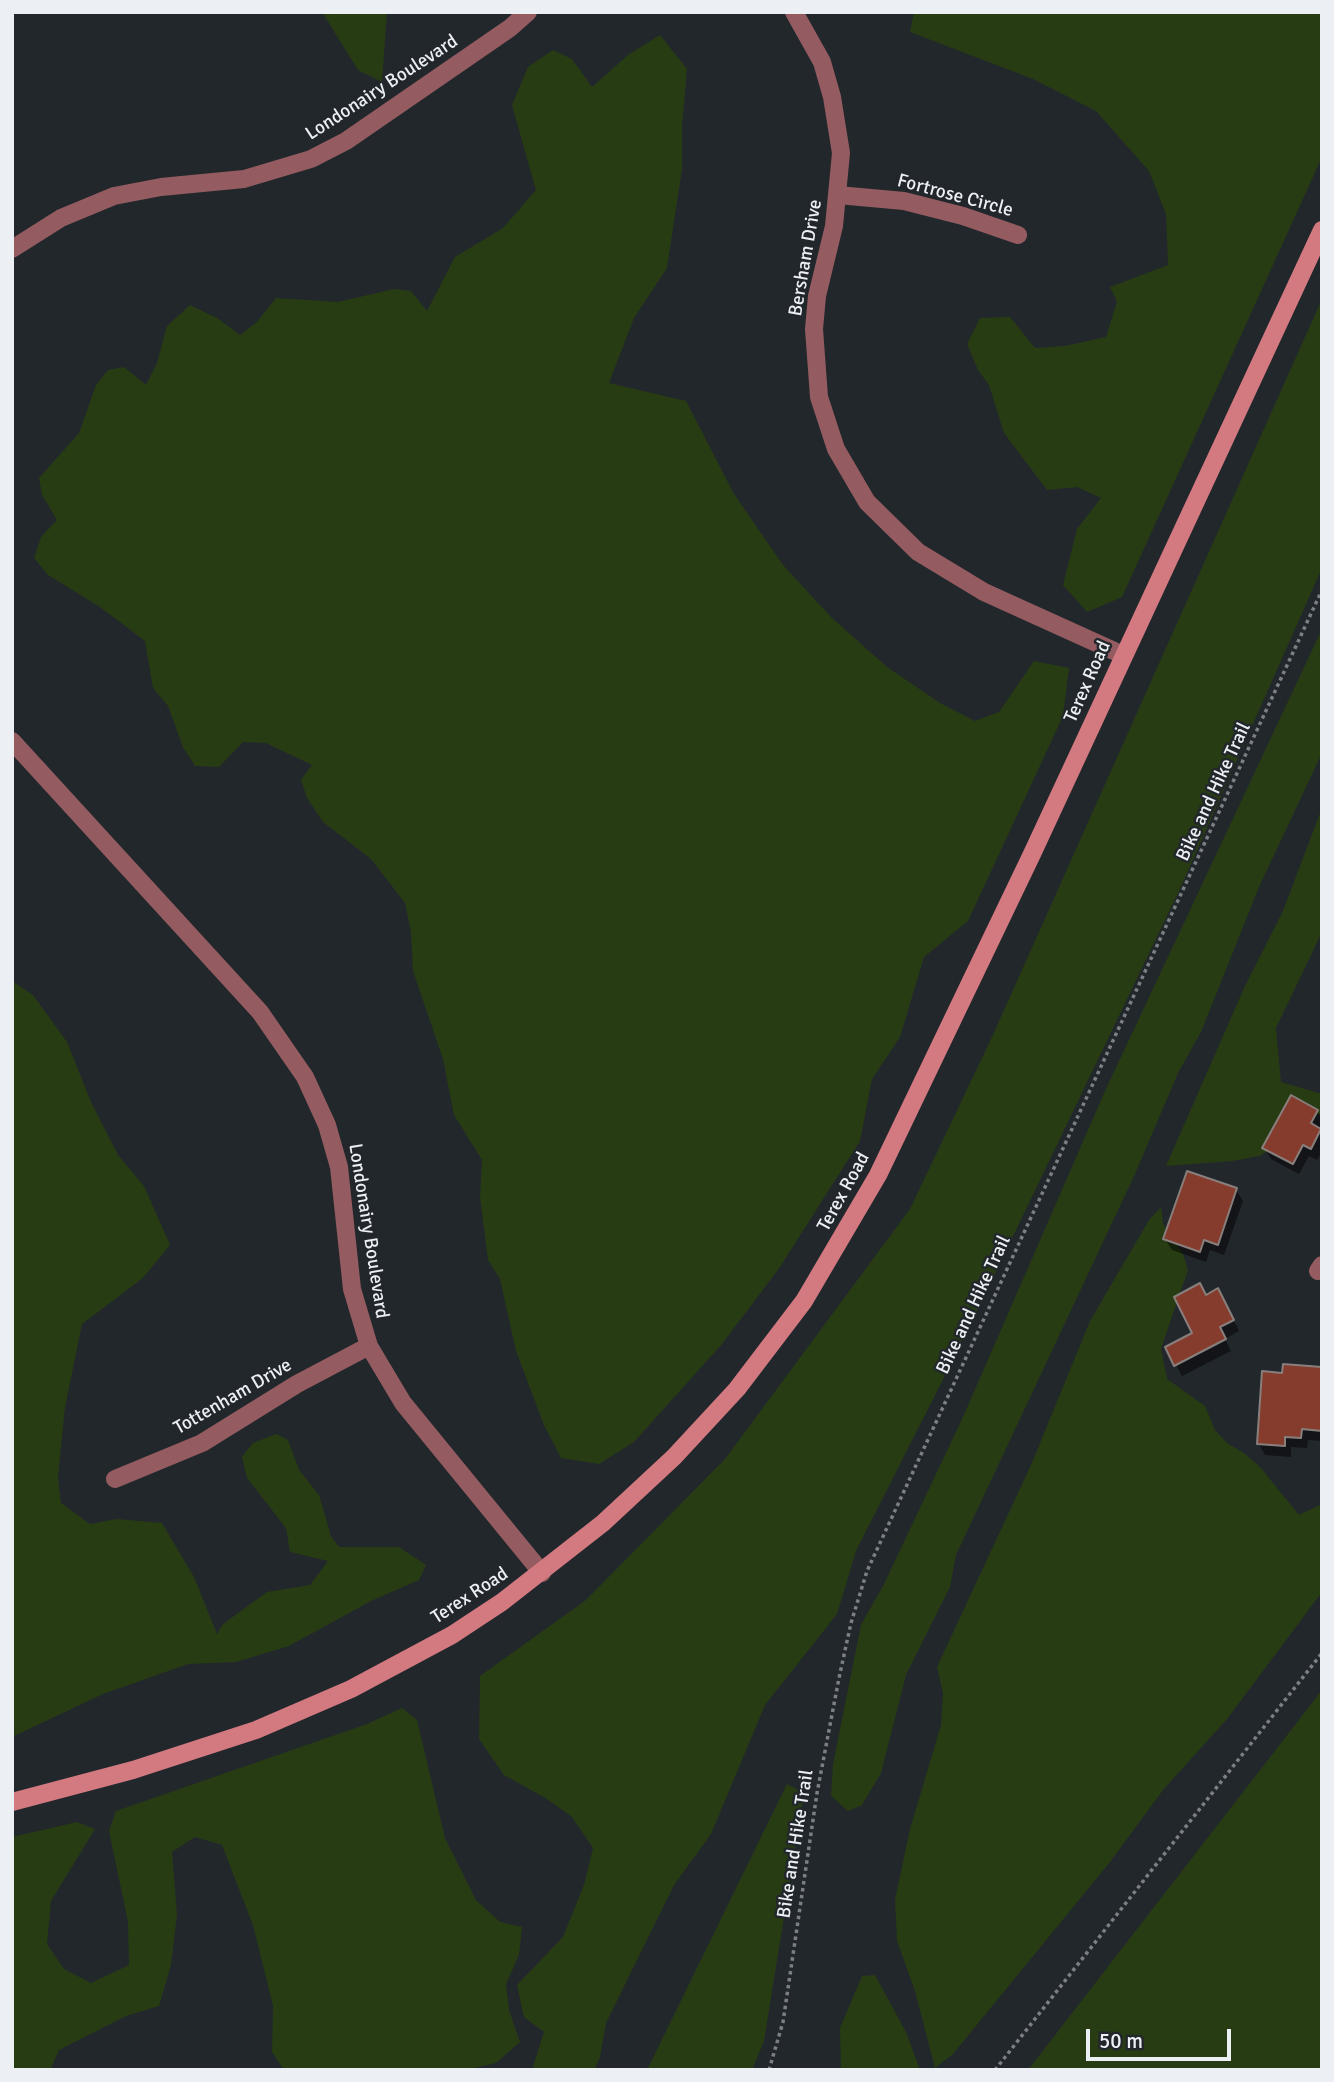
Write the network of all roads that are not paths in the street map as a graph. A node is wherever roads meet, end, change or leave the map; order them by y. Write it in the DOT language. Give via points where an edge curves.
graph roads {
  1 [pos="528,12"];
  2 [pos="794,12"];
  3 [pos="838,195"];
  4 [pos="1322,230"];
  5 [pos="1018,235"];
  6 [pos="12,249"];
  7 [pos="1123,655"];
  8 [pos="12,741"];
  9 [pos="369,1346"];
  10 [pos="115,1479"];
  11 [pos="542,1573"];
  12 [pos="12,1802"];
  1 -- 6 [label="street, Londonairy Boulevard" via="346,141 312,159 244,179 114,195 61,218"];
  2 -- 3 [label="street, Bersham Drive" via="822,62 832,97 841,153"];
  3 -- 5 [label="street, Fortrose Circle" via="904,201"];
  3 -- 7 [label="street, Bersham Drive" via="817,296 815,362 825,418 849,474 888,526 951,575"];
  4 -- 7 [label="main road, Terex Road"];
  7 -- 11 [label="main road, Terex Road" via="903,1126 804,1301 737,1389 674,1457"];
  8 -- 9 [label="street, Londonairy Boulevard" via="260,1012 305,1077 340,1167 352,1289"];
  9 -- 10 [label="street, Tottenham Drive" via="320,1370 202,1443"];
  9 -- 11 [label="street, Londonairy Boulevard" via="403,1402"];
  11 -- 12 [label="main road, Terex Road" via="452,1635 300,1713 200,1749"];
}
